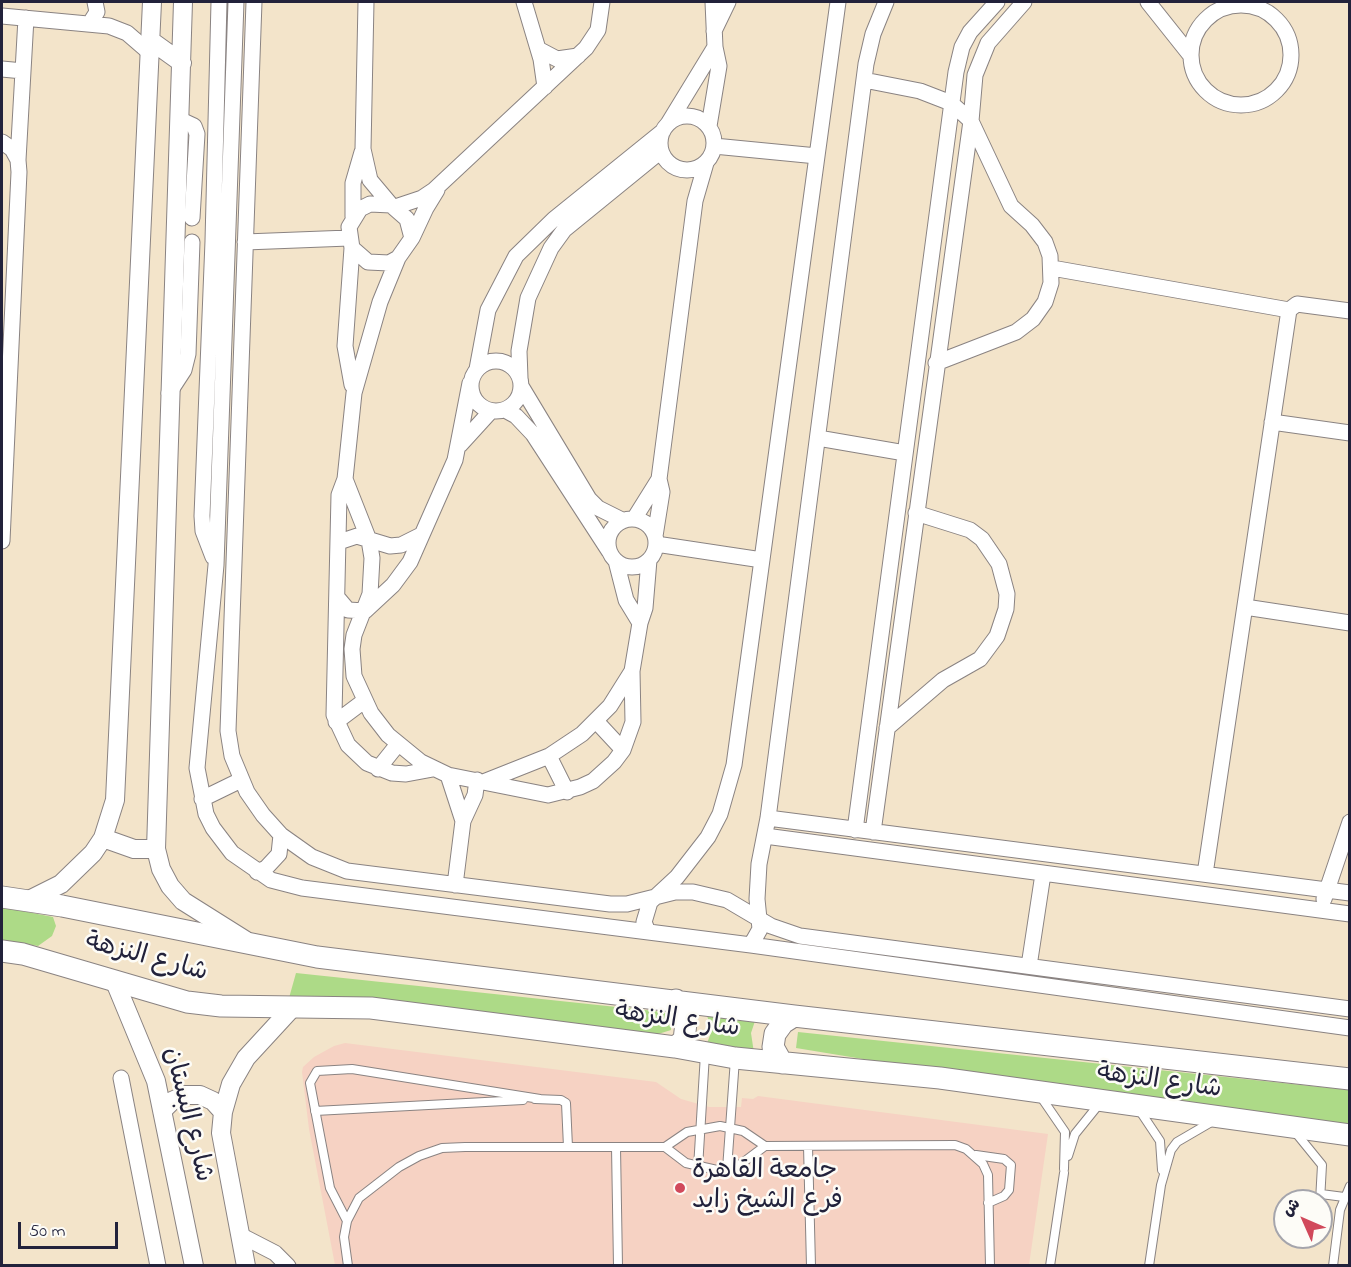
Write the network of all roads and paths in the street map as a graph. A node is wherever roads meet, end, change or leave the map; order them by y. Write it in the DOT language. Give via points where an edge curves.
graph roads {
  1 [pos="95,2"];
  2 [pos="152,2"];
  3 [pos="183,2"];
  4 [pos="219,2"];
  5 [pos="236,2"];
  6 [pos="254,2"];
  7 [pos="366,2"];
  8 [pos="524,2"];
  9 [pos="602,2"];
  10 [pos="713,2"];
  11 [pos="728,2"];
  12 [pos="838,2"];
  13 [pos="886,2"];
  14 [pos="997,2"];
  15 [pos="1024,2"];
  16 [pos="1148,2"];
  17 [pos="2,16"];
  18 [pos="26,18"];
  19 [pos="90,23"];
  20 [pos="714,31"];
  21 [pos="149,46"];
  22 [pos="715,47"];
  23 [pos="538,49"];
  24 [pos="578,56"];
  25 [pos="1191,56"];
  26 [pos="182,63"];
  27 [pos="2,69"];
  28 [pos="23,71"];
  29 [pos="864,80"];
  30 [pos="545,87"];
  31 [pos="951,103"];
  32 [pos="971,121"];
  33 [pos="709,126"];
  34 [pos="665,128"];
  35 [pos="2,142"];
  36 [pos="714,146"];
  37 [pos="363,149"];
  38 [pos="661,151"];
  39 [pos="817,156"];
  40 [pos="18,160"];
  41 [pos="706,163"];
  42 [pos="678,169"];
  43 [pos="445,181"];
  44 [pos="695,201"];
  45 [pos="393,206"];
  46 [pos="353,217"];
  47 [pos="184,218"];
  48 [pos="213,218"];
  49 [pos="559,225"];
  50 [pos="412,238"];
  51 [pos="184,242"];
  52 [pos="213,242"];
  53 [pos="245,242"];
  54 [pos="350,243"];
  55 [pos="398,258"];
  56 [pos="8,262"];
  57 [pos="1053,268"];
  58 [pos="1289,310"];
  59 [pos="1350,311"];
  60 [pos="936,363"];
  61 [pos="474,376"];
  62 [pos="521,382"];
  63 [pos="354,393"];
  64 [pos="498,411"];
  65 [pos="1272,422"];
  66 [pos="1350,433"];
  67 [pos="818,438"];
  68 [pos="460,445"];
  69 [pos="905,453"];
  70 [pos="345,479"];
  71 [pos="569,479"];
  72 [pos="659,479"];
  73 [pos="916,513"];
  74 [pos="628,519"];
  75 [pos="421,535"];
  76 [pos="369,540"];
  77 [pos="656,540"];
  78 [pos="2,541"];
  79 [pos="339,542"];
  80 [pos="612,556"];
  81 [pos="649,560"];
  82 [pos="762,560"];
  83 [pos="216,566"];
  84 [pos="337,597"];
  85 [pos="1245,607"];
  86 [pos="364,611"];
  87 [pos="640,623"];
  88 [pos="1350,623"];
  89 [pos="632,670"];
  90 [pos="364,701"];
  91 [pos="596,721"];
  92 [pos="336,723"];
  93 [pos="887,728"];
  94 [pos="398,744"];
  95 [pos="623,750"];
  96 [pos="549,756"];
  97 [pos="378,769"];
  98 [pos="433,769"];
  99 [pos="448,775"];
  100 [pos="241,780"];
  101 [pos="481,780"];
  102 [pos="567,792"];
  103 [pos="202,799"];
  104 [pos="768,819"];
  105 [pos="463,821"];
  106 [pos="1350,822"];
  107 [pos="855,830"];
  108 [pos="873,832"];
  109 [pos="281,835"];
  110 [pos="765,836"];
  111 [pos="103,838"];
  112 [pos="156,849"];
  113 [pos="257,872"];
  114 [pos="1042,874"];
  115 [pos="1204,874"];
  116 [pos="455,885"];
  117 [pos="1327,890"];
  118 [pos="1350,893"];
  119 [pos="658,895"];
  120 [pos="2,897"];
  121 [pos="27,901"];
  122 [pos="1320,910"];
  123 [pos="1347,914"];
  124 [pos="758,917"];
  125 [pos="648,932"];
  126 [pos="751,945"];
  127 [pos="254,946"];
  128 [pos="2,951"];
  129 [pos="1029,966"];
  130 [pos="115,982"];
  131 [pos="676,1000"];
  132 [pos="294,1007"];
  133 [pos="1350,1009"];
  134 [pos="794,1016"];
  135 [pos="1350,1028"];
  136 [pos="675,1047"];
  137 [pos="705,1053"];
  138 [pos="735,1058"];
  139 [pos="782,1063"];
  140 [pos="121,1078"];
  141 [pos="1350,1079"];
  142 [pos="1038,1093"];
  143 [pos="540,1099"];
  144 [pos="1101,1102"];
  145 [pos="1138,1107"];
  146 [pos="162,1111"];
  147 [pos="315,1111"];
  148 [pos="223,1112"];
  149 [pos="1217,1119"];
  150 [pos="700,1127"];
  151 [pos="730,1127"];
  152 [pos="1294,1129"];
  153 [pos="1350,1135"];
  154 [pos="765,1146"];
  155 [pos="808,1146"];
  156 [pos="568,1147"];
  157 [pos="616,1147"];
  158 [pos="665,1147"];
  159 [pos="976,1155"];
  160 [pos="698,1168"];
  161 [pos="727,1169"];
  162 [pos="1064,1173"];
  163 [pos="1162,1178"];
  164 [pos="1350,1186"];
  165 [pos="1321,1189"];
  166 [pos="1333,1197"];
  167 [pos="1344,1197"];
  168 [pos="988,1203"];
  169 [pos="347,1221"];
  170 [pos="240,1235"];
  171 [pos="158,1266"];
  172 [pos="194,1266"];
  173 [pos="246,1266"];
  174 [pos="288,1266"];
  175 [pos="348,1266"];
  176 [pos="618,1266"];
  177 [pos="811,1266"];
  178 [pos="990,1266"];
  179 [pos="1050,1266"];
  180 [pos="1149,1266"];
  181 [pos="1333,1266"];
  1 -- 19 [label="street" via="97,12"];
  2 -- 21 [label="street"];
  3 -- 26 [label="street"];
  4 -- 48 [label="street"];
  5 -- 83 [label="street"];
  6 -- 53 [label="street"];
  7 -- 37 [label="street"];
  8 -- 23 [label="street"];
  9 -- 24 [label="street" via="598,30"];
  10 -- 20 [label="street"];
  11 -- 20 [label="street"];
  12 -- 39 [label="street"];
  13 -- 29 [label="street" via="873,34"];
  14 -- 31 [label="street" via="962,47"];
  15 -- 32 [label="street" via="998,28 980,58"];
  16 -- 25 [label="street"];
  17 -- 18 [label="street"];
  18 -- 19 [label="street"];
  18 -- 28 [label="street"];
  19 -- 21 [label="street" via="127,33"];
  20 -- 22 [label="street"];
  21 -- 26 [label="street"];
  21 -- 111 [label="street" via="117,783"];
  22 -- 33 [label="street" via="719,66"];
  22 -- 34 [label="street"];
  23 -- 24 [label="street" via="557,59"];
  23 -- 30 [label="street"];
  24 -- 30 [label="street"];
  25 -- 25 [label="street" via="1203,88 1222,101 1245,105 1267,98 1283,82 1290,48 1275,18 1243,5 1210,15 1196,33"];
  26 -- 47 [label="street"];
  27 -- 28 [label="street"];
  28 -- 40 [label="street"];
  29 -- 31 [label="street" via="920,91"];
  29 -- 67 [label="street"];
  30 -- 43 [label="street"];
  31 -- 32 [label="street"];
  31 -- 69 [label="street"];
  32 -- 57 [label="street" via="1011,206 1045,242"];
  32 -- 60 [label="street"];
  33 -- 34 [label="street" via="688,116"];
  33 -- 36 [label="street"];
  34 -- 38 [label="street"];
  34 -- 49 [label="street"];
  35 -- 40 [label="street"];
  36 -- 39 [label="street"];
  36 -- 41 [label="street"];
  37 -- 45 [label="street" via="370,180"];
  37 -- 46 [label="street" via="353,183"];
  38 -- 42 [label="street" via="664,159"];
  38 -- 49 [label="street"];
  39 -- 82 [label="street"];
  40 -- 56 [label="street"];
  41 -- 42 [label="street" via="696,169"];
  41 -- 44 [label="street"];
  42 -- 44 [label="street"];
  43 -- 45 [label="street" via="422,198"];
  43 -- 50 [label="street"];
  44 -- 72 [label="street"];
  45 -- 46 [label="street" via="370,204"];
  45 -- 50 [label="street" via="407,219"];
  46 -- 54 [label="street"];
  47 -- 48 [label="street"];
  47 -- 51 [label="street"];
  48 -- 52 [label="street"];
  49 -- 61 [label="street" via="516,256 496,291 483,329"];
  49 -- 62 [label="street" via="528,298 520,342"];
  50 -- 55 [label="street"];
  51 -- 52 [label="street"];
  51 -- 112 [label="street" via="169,393"];
  52 -- 83 [label="street" via="202,516 203,531"];
  53 -- 54 [label="street"];
  53 -- 100 [label="street" via="228,731"];
  54 -- 55 [label="street" via="368,262 389,263"];
  54 -- 63 [label="street" via="345,346"];
  55 -- 63 [label="street" via="372,325"];
  56 -- 78 [label="street"];
  57 -- 58 [label="street"];
  57 -- 60 [label="street" via="1045,302 1016,332"];
  58 -- 59 [label="street" via="1297,304"];
  58 -- 65 [label="street"];
  60 -- 73 [label="street"];
  61 -- 62 [label="street" via="489,362 504,362 516,371"];
  61 -- 64 [label="street" via="470,391 477,404"];
  61 -- 68 [label="street"];
  62 -- 64 [label="street" via="517,400"];
  62 -- 71 [label="street"];
  63 -- 70 [label="street"];
  64 -- 68 [label="street"];
  64 -- 71 [label="street" via="516,416"];
  65 -- 66 [label="street"];
  65 -- 85 [label="street"];
  67 -- 69 [label="street"];
  67 -- 104 [label="street"];
  68 -- 75 [label="street"];
  69 -- 107 [label="street"];
  70 -- 76 [label="street"];
  70 -- 79 [label="street" via="339,495"];
  71 -- 74 [label="street" via="598,508"];
  71 -- 80 [label="street"];
  72 -- 74 [label="street"];
  72 -- 77 [label="street" via="662,492"];
  73 -- 93 [label="street"];
  73 -- 93 [label="street" via="970,530 982,539 999,564 1006,586 1006,609 997,636 980,659 943,680"];
  74 -- 77 [label="street" via="648,524"];
  74 -- 80 [label="street" via="610,533"];
  75 -- 76 [label="street" via="401,545"];
  75 -- 86 [label="street" via="403,574"];
  76 -- 79 [label="street" via="357,536"];
  76 -- 86 [label="street" via="372,576"];
  77 -- 81 [label="street"];
  77 -- 82 [label="street"];
  79 -- 84 [label="street"];
  80 -- 81 [label="street" via="632,567"];
  80 -- 87 [label="street" via="626,600"];
  81 -- 87 [label="street"];
  82 -- 119 [label="street" via="729,790 708,837 683,871"];
  83 -- 103 [label="street" via="197,768"];
  84 -- 86 [label="street" via="348,610"];
  84 -- 92 [label="street"];
  85 -- 88 [label="street"];
  85 -- 115 [label="street"];
  86 -- 90 [label="street" via="352,649 354,676"];
  87 -- 89 [label="street"];
  89 -- 91 [label="street"];
  89 -- 95 [label="street" via="633,722"];
  90 -- 92 [label="street"];
  90 -- 94 [label="street" via="379,725"];
  91 -- 95 [label="street"];
  91 -- 96 [label="street"];
  92 -- 97 [label="street" via="352,750"];
  93 -- 108 [label="street"];
  94 -- 97 [label="street"];
  94 -- 98 [label="street"];
  95 -- 102 [label="street" via="593,781"];
  96 -- 101 [label="street"];
  96 -- 102 [label="street"];
  97 -- 98 [label="street" via="405,774"];
  98 -- 99 [label="street"];
  99 -- 101 [label="street"];
  99 -- 105 [label="street"];
  100 -- 103 [label="street"];
  100 -- 109 [label="street"];
  101 -- 102 [label="street" via="548,795"];
  101 -- 105 [label="street"];
  103 -- 113 [label="street" via="221,842"];
  104 -- 107 [label="street"];
  104 -- 110 [label="street"];
  105 -- 116 [label="street"];
  106 -- 117 [label="street"];
  107 -- 108 [label="street"];
  108 -- 115 [label="street"];
  109 -- 113 [label="street" via="279,854"];
  109 -- 116 [label="street" via="312,857 347,871"];
  110 -- 114 [label="street"];
  110 -- 124 [label="street" via="757,882"];
  111 -- 112 [label="street" via="134,849"];
  111 -- 121 [label="street" via="77,871"];
  112 -- 127 [label="street" via="170,886 183,901"];
  113 -- 125 [label="street" via="302,888"];
  114 -- 122 [label="street"];
  114 -- 129 [label="street"];
  115 -- 117 [label="street"];
  116 -- 119 [label="street" via="610,904 643,901"];
  117 -- 118 [label="street"];
  117 -- 122 [label="street"];
  118 -- 123 [label="street"];
  119 -- 124 [label="street" via="710,894"];
  119 -- 125 [label="street" via="645,911"];
  120 -- 121 [label="main road, شارع النزهة"];
  121 -- 127 [label="main road, شارع النزهة"];
  122 -- 123 [label="street"];
  124 -- 126 [label="street" via="760,929"];
  124 -- 129 [label="street" via="800,936"];
  125 -- 126 [label="street"];
  126 -- 135 [label="street"];
  127 -- 131 [label="main road, شارع النزهة"];
  128 -- 130 [label="main road, شارع النزهة"];
  129 -- 133 [label="street"];
  130 -- 132 [label="main road, شارع النزهة" via="187,1002"];
  130 -- 146 [label="street, شارع البستان" via="146,1051"];
  131 -- 134 [label="main road, شارع النزهة"];
  131 -- 136 [label="main road" via="686,1023 684,1040"];
  132 -- 136 [label="main road, شارع النزهة" via="371,1008"];
  132 -- 148 [label="street, شارع البستان" via="246,1058 231,1084"];
  134 -- 139 [label="main road" via="775,1034 772,1047"];
  134 -- 141 [label="main road, شارع النزهة"];
  136 -- 137 [label="main road, شارع النزهة"];
  137 -- 138 [label="main road, شارع النزهة"];
  137 -- 150 [label="lane"];
  138 -- 139 [label="main road, شارع النزهة"];
  138 -- 151 [label="lane"];
  139 -- 142 [label="main road, شارع النزهة" via="940,1078"];
  140 -- 171 [label="street"];
  142 -- 144 [label="main road, شارع النزهة"];
  142 -- 144 [label="lane" via="1065,1132 1064,1169 1072,1138"];
  143 -- 147 [label="lane"];
  143 -- 147 [label="lane" via="336,1068 311,1076"];
  143 -- 156 [label="lane" via="566,1103"];
  144 -- 145 [label="main road, شارع النزهة"];
  145 -- 149 [label="main road, شارع النزهة"];
  145 -- 163 [label="lane" via="1160,1141"];
  146 -- 148 [label="street" via="185,1095 200,1095"];
  146 -- 172 [label="street, شارع البستان"];
  147 -- 169 [label="lane" via="330,1188"];
  148 -- 170 [label="street, شارع البستان" via="221,1133"];
  149 -- 152 [label="main road, شارع النزهة"];
  149 -- 163 [label="lane" via="1173,1146"];
  150 -- 151 [label="lane"];
  150 -- 158 [label="lane"];
  150 -- 160 [label="lane"];
  151 -- 154 [label="lane"];
  151 -- 161 [label="lane"];
  152 -- 153 [label="main road, شارع النزهة"];
  152 -- 165 [label="lane" via="1322,1165"];
  154 -- 155 [label="lane"];
  154 -- 161 [label="lane"];
  155 -- 159 [label="lane" via="955,1146"];
  155 -- 177 [label="lane"];
  156 -- 157 [label="lane"];
  156 -- 169 [label="lane" via="442,1148 399,1167 359,1198"];
  157 -- 158 [label="lane"];
  157 -- 176 [label="lane"];
  158 -- 160 [label="lane"];
  159 -- 168 [label="lane" via="988,1175"];
  159 -- 168 [label="lane" via="1004,1159 1011,1165 1007,1193"];
  160 -- 161 [label="lane"];
  162 -- 179 [label="lane"];
  163 -- 180 [label="lane"];
  164 -- 167 [label="lane"];
  166 -- 167 [label="lane"];
  167 -- 181 [label="lane"];
  168 -- 178 [label="lane"];
  169 -- 175 [label="lane" via="344,1237"];
  170 -- 173 [label="street, شارع البستان"];
  170 -- 174 [label="street" via="275,1253"];
}
